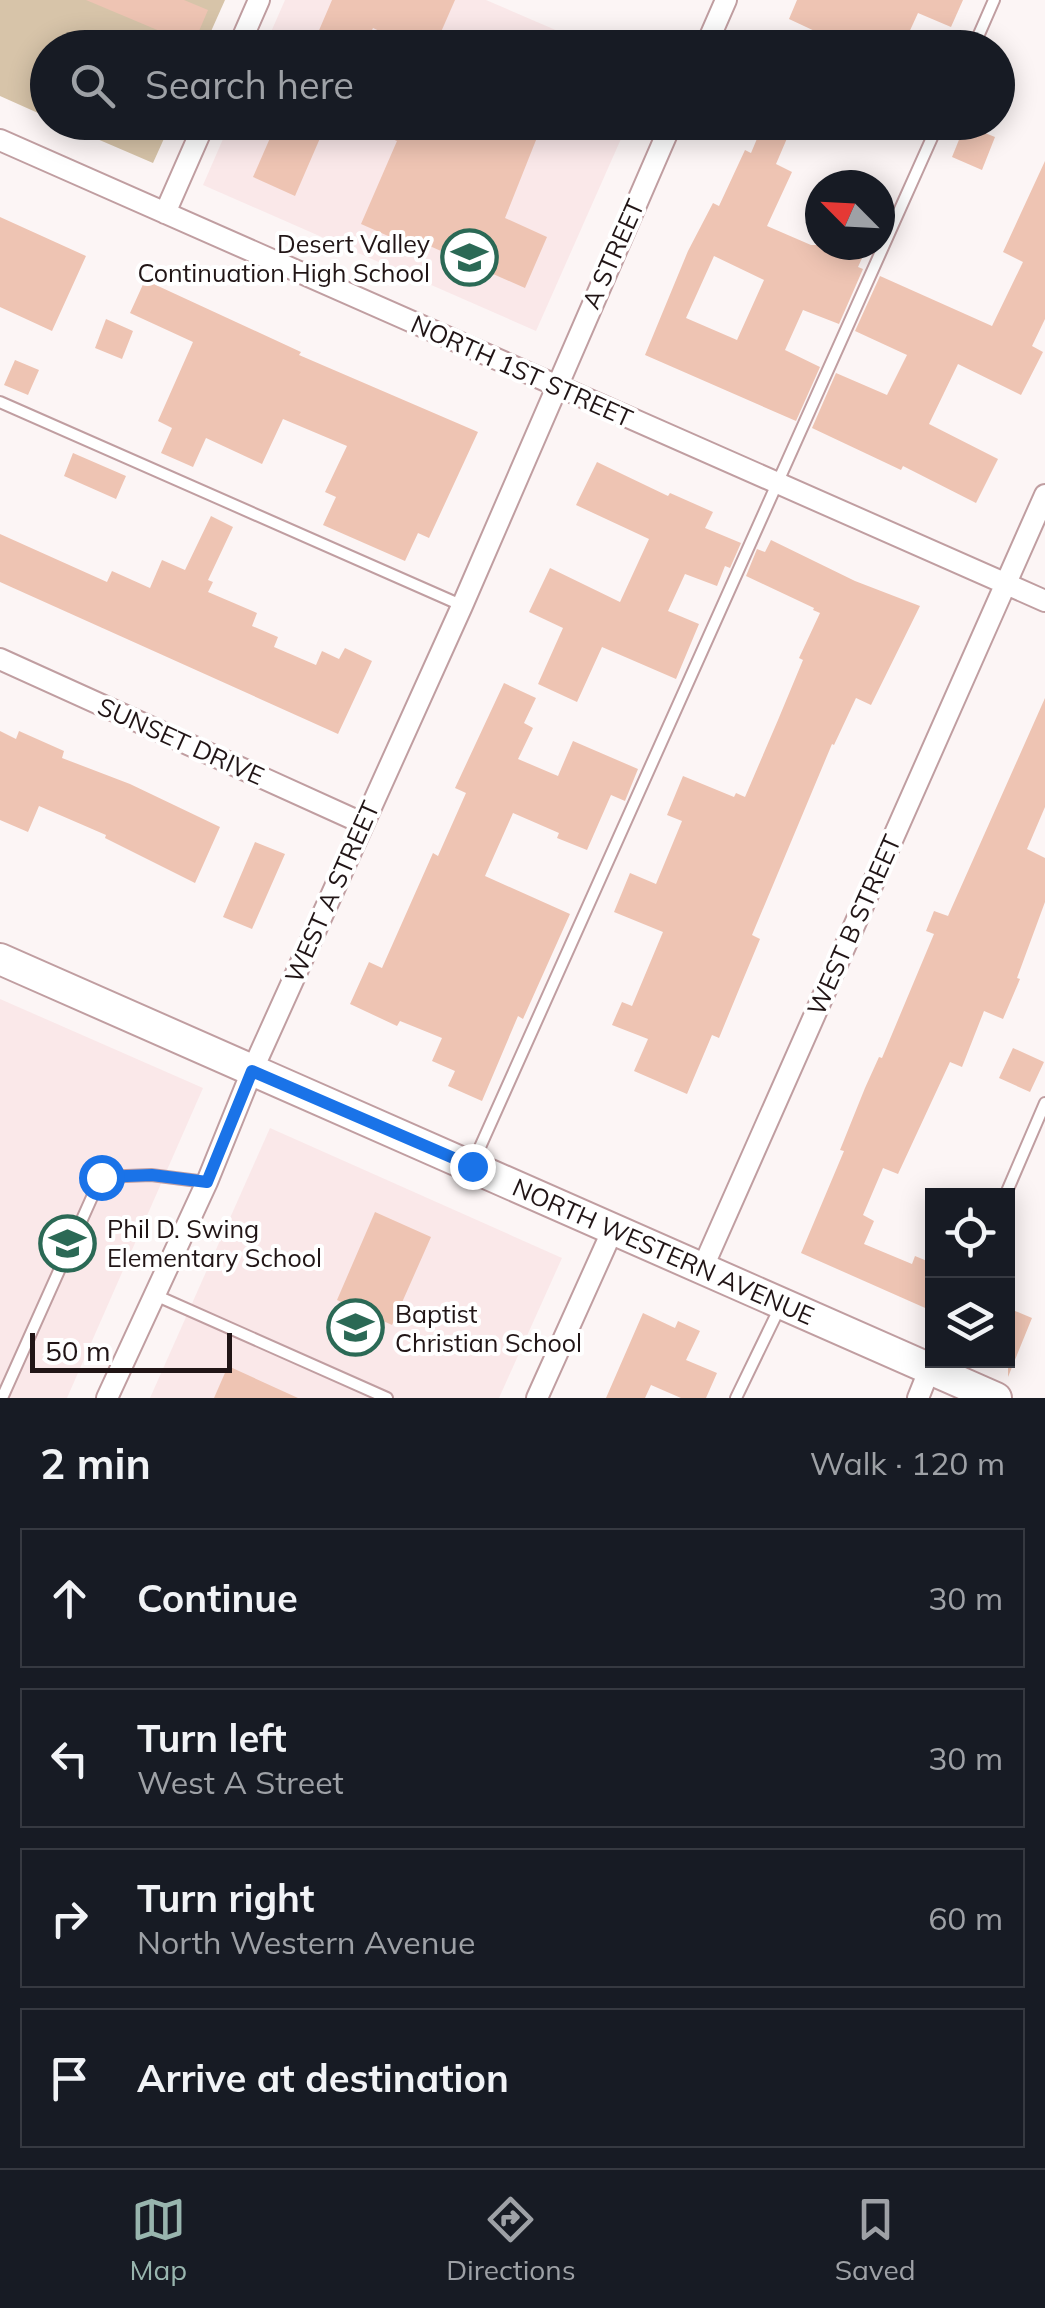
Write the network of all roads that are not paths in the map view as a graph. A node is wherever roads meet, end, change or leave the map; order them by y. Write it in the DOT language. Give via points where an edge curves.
graph roads {
  1 [pos="259,0"];
  2 [pos="726,0"];
  3 [pos="994,0"];
  4 [pos="246,30"];
  5 [pos="713,30"];
  6 [pos="981,30"];
  7 [pos="0,140"];
  8 [pos="197,140"];
  9 [pos="664,140"];
  10 [pos="931,140"];
  11 [pos="166,213"];
  12 [pos="555,386"];
  13 [pos="0,402"];
  14 [pos="777,484"];
  15 [pos="1045,496"];
  16 [pos="1006,584"];
  17 [pos="1045,600"];
  18 [pos="462,606"];
  19 [pos="0,659"];
  20 [pos="362,824"];
  21 [pos="0,959"];
  22 [pos="252,1071"];
  23 [pos="1045,1104"];
  24 [pos="472,1166"];
  25 [pos="207,1182"];
  26 [pos="1008,1188"];
  27 [pos="614,1227"];
  28 [pos="703,1267"];
  29 [pos="154,1295"];
  30 [pos="782,1302"];
  31 [pos="925,1361"];
  32 [pos="930,1368"];
  33 [pos="940,1368"];
  34 [pos="2,1398"];
  35 [pos="107,1398"];
  36 [pos="387,1398"];
  37 [pos="537,1398"];
  38 [pos="736,1398"];
  39 [pos="918,1398"];
  40 [pos="996,1398"];
  1 -- 4 [label="street"];
  2 -- 5 [label="street"];
  3 -- 6 [label="lane"];
  7 -- 11 [label="street, NORTH 1ST STREET"];
  8 -- 11 [label="street"];
  9 -- 12 [label="street, A STREET"];
  10 -- 14 [label="lane"];
  11 -- 12 [label="street, NORTH 1ST STREET"];
  12 -- 14 [label="street, NORTH 1ST STREET"];
  12 -- 18 [label="street, WEST A STREET"];
  13 -- 18 [label="lane"];
  14 -- 16 [label="street, NORTH 1ST STREET"];
  14 -- 24 [label="lane"];
  15 -- 16 [label="street, WEST B STREET"];
  16 -- 17 [label="street, NORTH 1ST STREET"];
  16 -- 28 [label="street, WEST B STREET"];
  18 -- 20 [label="street, WEST A STREET"];
  19 -- 20 [label="street, SUNSET DRIVE"];
  20 -- 22 [label="street, WEST A STREET"];
  21 -- 22 [label="main road, NORTH WESTERN AVENUE"];
  22 -- 24 [label="main road, NORTH WESTERN AVENUE"];
  22 -- 25 [label="street, WEST A STREET"];
  23 -- 26 [label="lane"];
  24 -- 27 [label="main road, NORTH WESTERN AVENUE"];
  25 -- 29 [label="street, WEST A STREET"];
  25 -- 34 [label="lane" via="101,1177"];
  27 -- 28 [label="main road, NORTH WESTERN AVENUE"];
  27 -- 37 [label="street"];
  28 -- 30 [label="main road, NORTH WESTERN AVENUE"];
  29 -- 35 [label="street, WEST A STREET"];
  29 -- 36 [label="lane"];
  30 -- 31 [label="main road, NORTH WESTERN AVENUE"];
  30 -- 38 [label="lane"];
  32 -- 39 [label="street"];
  33 -- 40 [label="main road, NORTH WESTERN AVENUE"];
}
